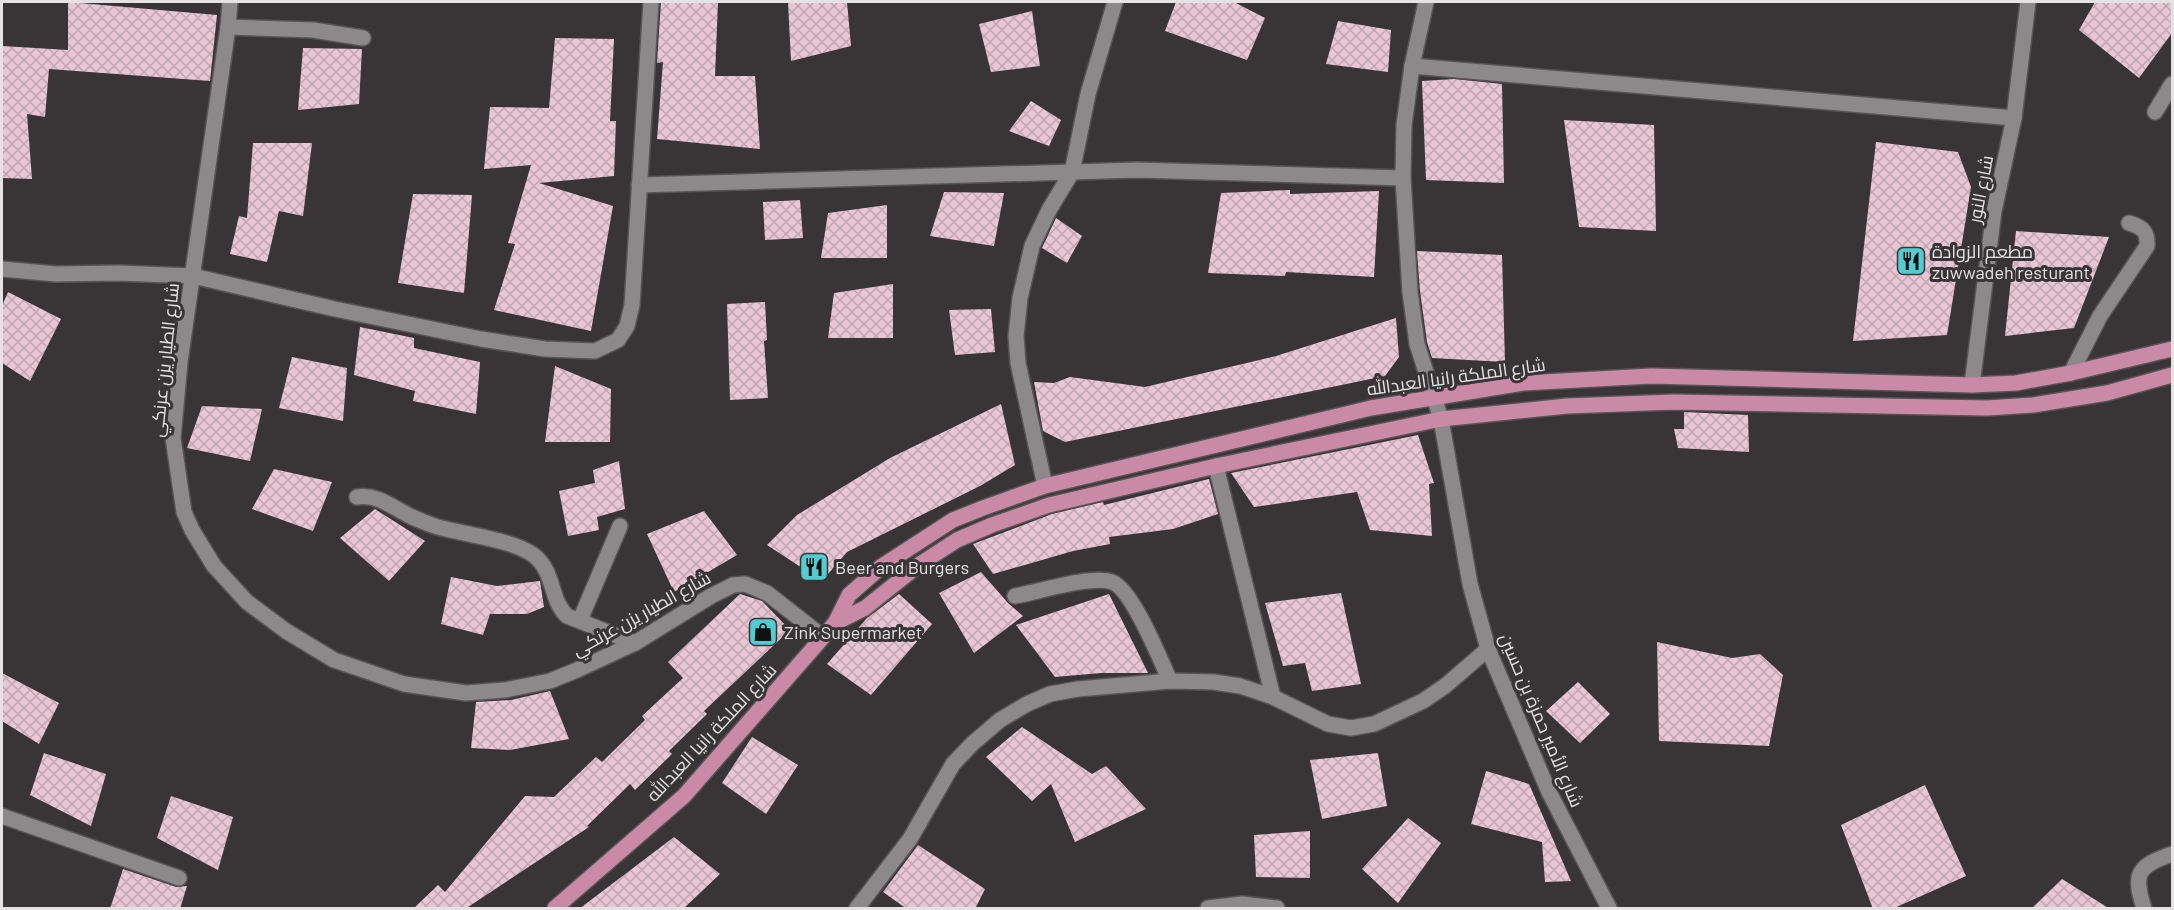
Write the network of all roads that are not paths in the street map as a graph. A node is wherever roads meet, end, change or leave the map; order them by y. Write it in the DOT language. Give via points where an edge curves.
graph roads {
  1 [pos="230,2"];
  2 [pos="651,2"];
  3 [pos="1114,2"];
  4 [pos="1426,2"];
  5 [pos="2028,2"];
  6 [pos="228,27"];
  7 [pos="363,38"];
  8 [pos="1412,66"];
  9 [pos="2172,84"];
  10 [pos="2155,112"];
  11 [pos="2014,118"];
  12 [pos="1072,172"];
  13 [pos="1403,178"];
  14 [pos="639,185"];
  15 [pos="2129,223"];
  16 [pos="2,269"];
  17 [pos="193,276"];
  18 [pos="2172,349"];
  19 [pos="2071,373"];
  20 [pos="2172,375"];
  21 [pos="1972,385"];
  22 [pos="1434,398"];
  23 [pos="1441,419"];
  24 [pos="1216,466"];
  25 [pos="1045,486"];
  26 [pos="357,497"];
  27 [pos="620,526"];
  28 [pos="1015,596"];
  29 [pos="580,620"];
  30 [pos="835,623"];
  31 [pos="824,637"];
  32 [pos="635,643"];
  33 [pos="1488,649"];
  34 [pos="1170,681"];
  35 [pos="1273,697"];
  36 [pos="2,816"];
  37 [pos="2172,855"];
  38 [pos="179,878"];
  39 [pos="555,909"];
  40 [pos="857,909"];
  41 [pos="1208,909"];
  42 [pos="1277,909"];
  43 [pos="1609,909"];
  44 [pos="2144,909"];
  1 -- 6 [label="street, شارع الطيار يزن عرنكي"];
  2 -- 14 [label="street"];
  3 -- 12 [label="street" via="1088,94"];
  4 -- 8 [label="street, شارع الأمير حمزة بن حسين"];
  5 -- 11 [label="street, شارع النور"];
  6 -- 7 [label="street" via="313,30"];
  6 -- 17 [label="street, شارع الطيار يزن عرنكي"];
  8 -- 11 [label="street"];
  8 -- 13 [label="street, شارع الأمير حمزة بن حسين" via="1404,124"];
  9 -- 10 [label="street"];
  11 -- 21 [label="street, شارع النور" via="1994,211"];
  12 -- 13 [label="street" via="1137,170"];
  12 -- 14 [label="street"];
  12 -- 25 [label="street" via="1032,246 1016,336 1018,363"];
  13 -- 22 [label="street, شارع الأمير حمزة بن حسين" via="1417,344"];
  14 -- 17 [label="street" via="632,305 627,326 618,340 595,351 545,349 481,339"];
  15 -- 19 [label="street" via="2145,231 2147,246 2100,316"];
  16 -- 17 [label="street" via="56,274"];
  17 -- 32 [label="street, شارع الطيار يزن عرنكي" via="174,438 180,492 184,512 201,547 247,602 334,660 404,684 466,693 550,681"];
  18 -- 19 [label="main road, شارع الملكة رانيا العبدالله"];
  19 -- 21 [label="main road, شارع الملكة رانيا العبدالله" via="2016,383"];
  20 -- 23 [label="main road, شارع الملكة رانيا العبدالله" via="2108,393 1987,408 1674,402 1567,406"];
  21 -- 22 [label="main road, شارع الملكة رانيا العبدالله" via="1651,376 1523,383"];
  22 -- 23 [label="street, شارع الأمير حمزة بن حسين"];
  22 -- 25 [label="main road, شارع الملكة رانيا العبدالله" via="1371,408"];
  23 -- 24 [label="main road, شارع الملكة رانيا العبدالله"];
  23 -- 33 [label="street, شارع الأمير حمزة بن حسين" via="1470,584"];
  24 -- 30 [label="main road, شارع الملكة رانيا العبدالله" via="1049,505 992,525 957,540 865,608"];
  24 -- 35 [label="street"];
  25 -- 30 [label="main road, شارع الملكة رانيا العبدالله" via="953,520 922,539 849,595"];
  26 -- 29 [label="street" via="383,501 440,528 525,549 548,572 563,612"];
  27 -- 29 [label="street"];
  28 -- 34 [label="street" via="1097,580 1122,587"];
  29 -- 32 [label="street"];
  30 -- 31 [label="main road, شارع الملكة رانيا العبدالله"];
  31 -- 32 [label="street, شارع الطيار يزن عرنكي" via="767,593 745,584 733,585 711,596"];
  31 -- 39 [label="main road, شارع الملكة رانيا العبدالله" via="684,796"];
  33 -- 35 [label="street" via="1423,701 1374,724 1351,728 1328,724"];
  33 -- 43 [label="street, شارع الأمير حمزة بن حسين" via="1549,792"];
  34 -- 35 [label="street" via="1240,686"];
  34 -- 40 [label="street" via="1050,694 1000,720 953,764 910,838"];
  36 -- 38 [label="street"];
  37 -- 44 [label="street" via="2148,865 2139,875 2137,887"];
  41 -- 42 [label="street" via="1242,904"];
}
